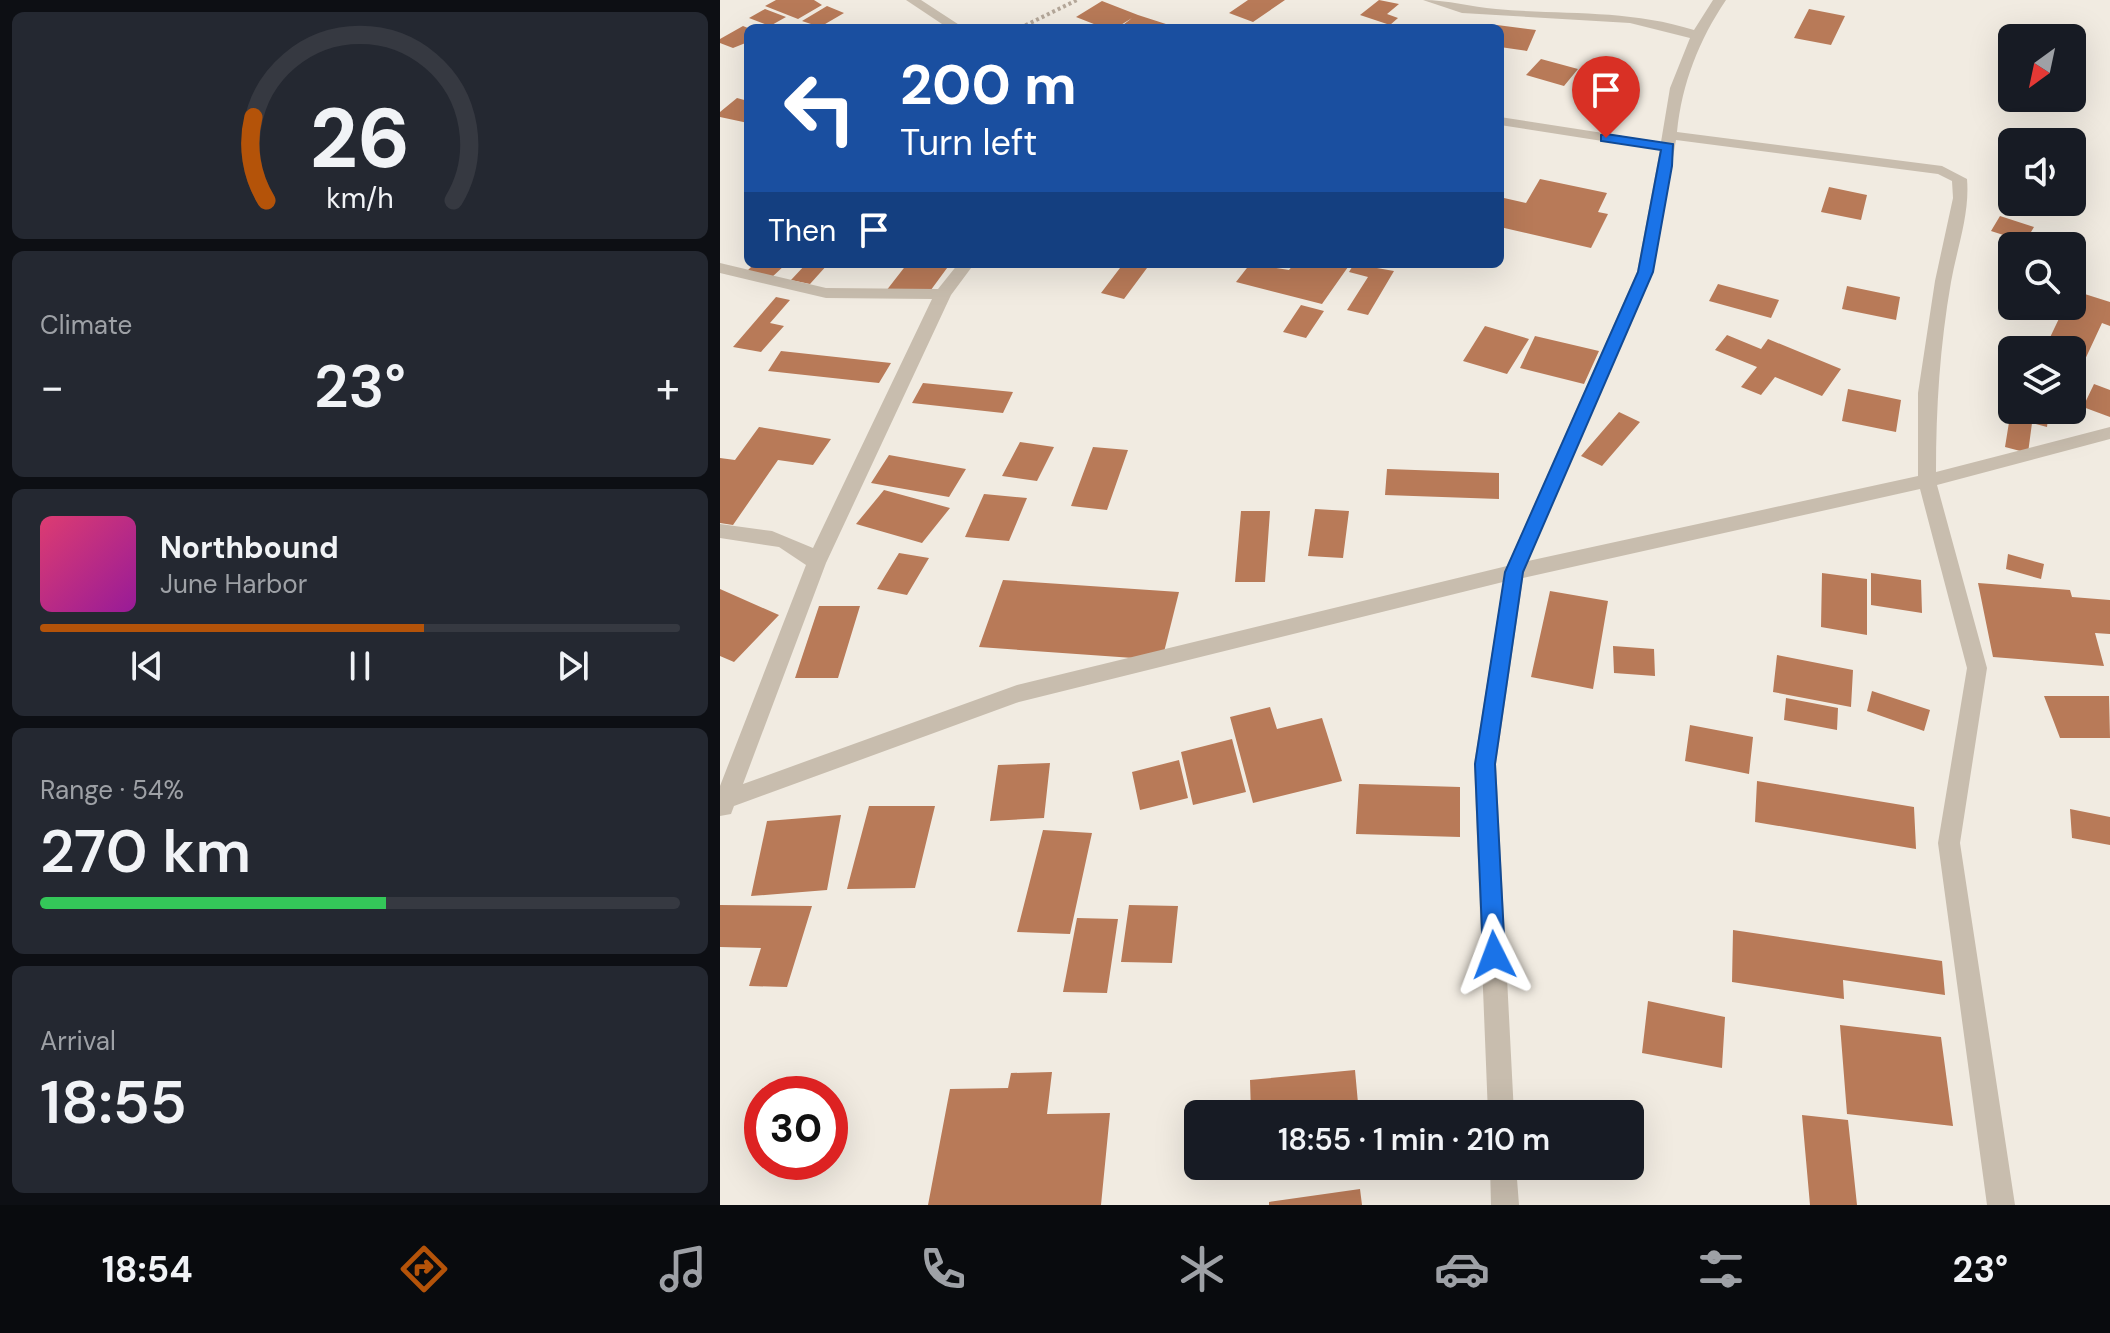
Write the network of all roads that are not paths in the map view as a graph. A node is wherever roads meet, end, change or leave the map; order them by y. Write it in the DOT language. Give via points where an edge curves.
graph roads {
  1 [pos="912,0"];
  2 [pos="1429,0"];
  3 [pos="1720,0"];
  4 [pos="951,24"];
  5 [pos="1695,35"];
  6 [pos="1504,121"];
  7 [pos="1668,141"];
  8 [pos="720,268"];
  9 [pos="963,268"];
  10 [pos="943,294"];
  11 [pos="2110,433"];
  12 [pos="1927,481"];
  13 [pos="720,531"];
  14 [pos="816,563"];
  15 [pos="1514,572"];
  16 [pos="722,805"];
  17 [pos="1500,1100"];
  18 [pos="1504,1180"];
  19 [pos="1505,1205"];
  20 [pos="2001,1205"];
  1 -- 4 [label="street"];
  2 -- 5 [label="street" via="1481,13 1634,14 1671,22"];
  3 -- 5 [label="street"];
  5 -- 7 [label="street"];
  6 -- 7 [label="street"];
  7 -- 12 [label="street" via="1942,170 1959,179 1961,198 1927,393"];
  7 -- 15 [label="street" via="1645,272"];
  8 -- 10 [label="street" via="826,293"];
  9 -- 10 [label="street"];
  10 -- 14 [label="street"];
  11 -- 12 [label="street"];
  12 -- 15 [label="street"];
  12 -- 20 [label="street" via="1977,668 1949,843"];
  13 -- 14 [label="street" via="773,538 806,550"];
  14 -- 16 [label="street"];
  15 -- 16 [label="street" via="1017,694"];
  15 -- 17 [label="street" via="1485,764"];
  18 -- 19 [label="street"];
}
